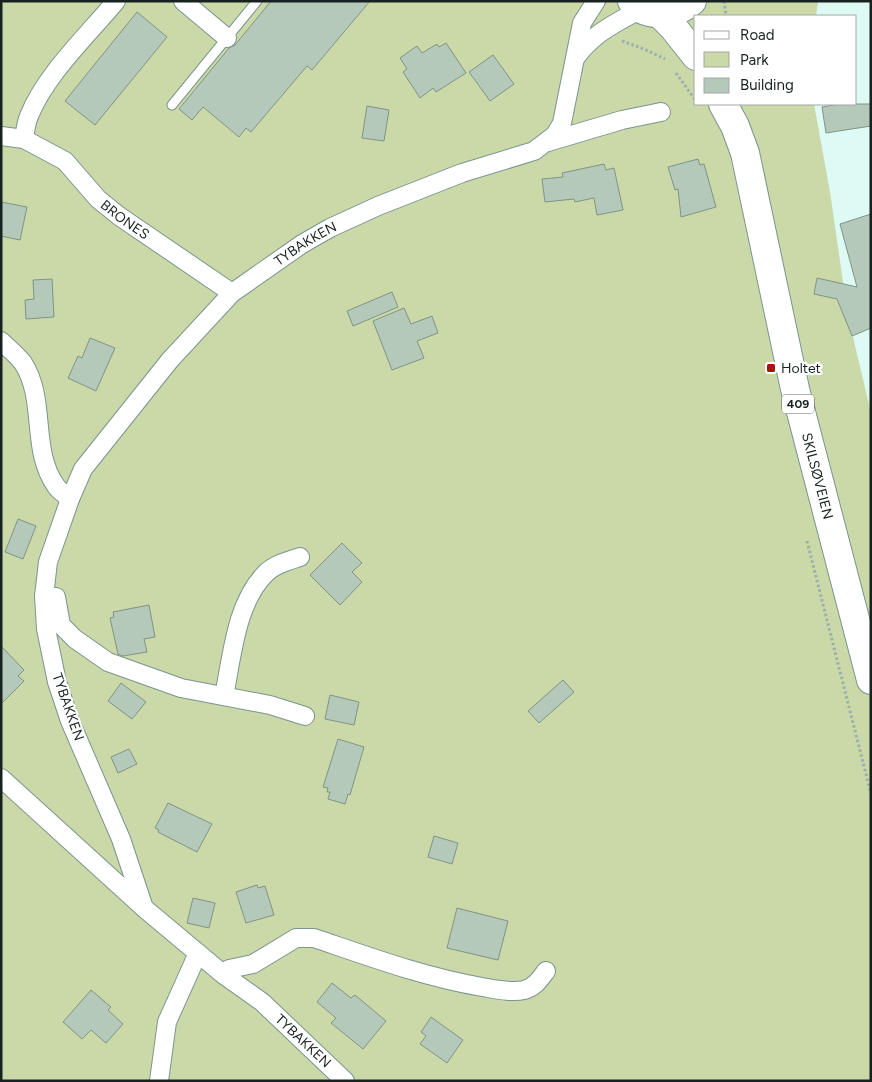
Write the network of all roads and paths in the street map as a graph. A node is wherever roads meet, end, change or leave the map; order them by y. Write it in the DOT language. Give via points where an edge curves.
graph roads {
  1 [pos="116,1"];
  2 [pos="182,1"];
  3 [pos="257,1"];
  4 [pos="596,1"];
  5 [pos="692,1"];
  6 [pos="706,1"];
  7 [pos="724,1"];
  8 [pos="644,8"];
  9 [pos="709,15"];
  10 [pos="726,15"];
  11 [pos="227,38"];
  12 [pos="614,39"];
  13 [pos="668,61"];
  14 [pos="573,62"];
  15 [pos="685,62"];
  16 [pos="694,95"];
  17 [pos="172,105"];
  18 [pos="729,111"];
  19 [pos="661,112"];
  20 [pos="1,136"];
  21 [pos="24,139"];
  22 [pos="548,142"];
  23 [pos="232,294"];
  24 [pos="1,341"];
  25 [pos="70,499"];
  26 [pos="806,534"];
  27 [pos="300,557"];
  28 [pos="44,596"];
  29 [pos="871,680"];
  30 [pos="224,696"];
  31 [pos="305,716"];
  32 [pos="1,778"];
  33 [pos="871,794"];
  34 [pos="144,908"];
  35 [pos="198,953"];
  36 [pos="546,971"];
  37 [pos="224,975"];
  38 [pos="159,1081"];
  39 [pos="345,1081"];
  1 -- 21 [label="street" via="48,81 28,118"];
  2 -- 11 [label="street"];
  3 -- 11 [label="lane"];
  4 -- 14 [label="street, TYBAKKEN" via="582,23"];
  5 -- 8 [label="main road" via="684,8"];
  6 -- 9 [label="main road"];
  7 -- 10 [label="path"];
  8 -- 14 [label="street, TYBAKKEN" via="606,28 588,42"];
  8 -- 15 [label="main road" via="673,26"];
  11 -- 17 [label="lane"];
  12 -- 13 [label="path"];
  14 -- 22 [label="street, TYBAKKEN" via="562,123"];
  15 -- 16 [label="path"];
  18 -- 29 [label="main road, SKILSØVEIEN / 409" via="745,153 794,389"];
  19 -- 22 [label="street"];
  20 -- 21 [label="street, BRONES"];
  21 -- 23 [label="street, BRONES" via="66,162 98,199 119,216"];
  22 -- 23 [label="street, TYBAKKEN" via="534,151 454,176 330,228"];
  23 -- 25 [label="street, TYBAKKEN" via="170,360 99,448 83,469"];
  24 -- 25 [label="street" via="23,363 33,387 44,462 56,487"];
  25 -- 28 [label="street, TYBAKKEN" via="48,562"];
  26 -- 33 [label="path"];
  27 -- 30 [label="street" via="265,573 251,591 237,628"];
  28 -- 30 [label="street" via="56,597 61,625 108,662 181,688"];
  28 -- 34 [label="street, TYBAKKEN" via="46,629 57,682 70,721 121,839"];
  30 -- 31 [label="street"];
  32 -- 34 [label="street, TYBAKKEN"];
  34 -- 35 [label="street, TYBAKKEN"];
  35 -- 37 [label="street, TYBAKKEN"];
  35 -- 38 [label="street" via="166,1022"];
  36 -- 37 [label="street" via="535,986 523,991 502,990 416,972 314,938 296,938 253,964 229,969"];
  37 -- 39 [label="street, TYBAKKEN" via="262,1002"];
}
